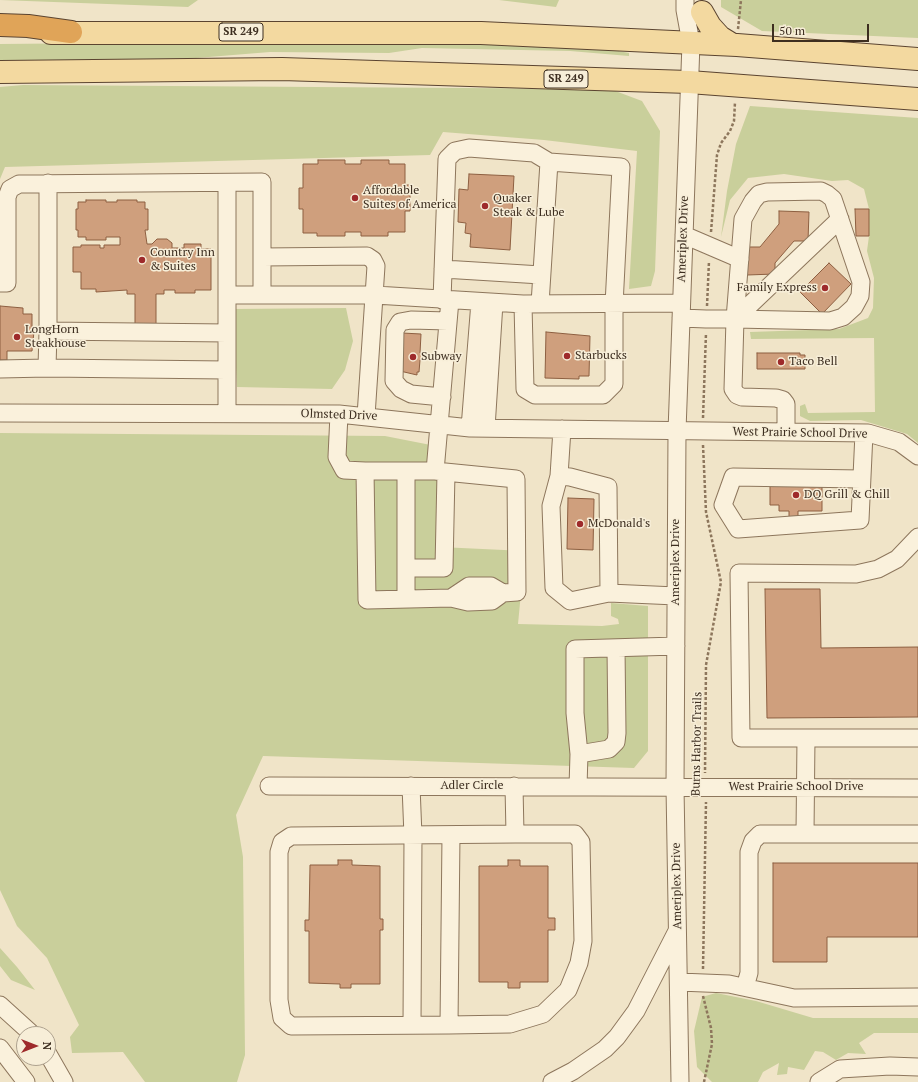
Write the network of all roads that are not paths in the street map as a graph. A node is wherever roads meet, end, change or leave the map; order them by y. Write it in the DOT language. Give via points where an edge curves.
graph roads {
  1 [pos="697,4"];
  2 [pos="0,25"];
  3 [pos="71,32"];
  4 [pos="0,33"];
  5 [pos="691,43"];
  6 [pos="735,45"];
  7 [pos="918,59"];
  8 [pos="0,72"];
  9 [pos="689,82"];
  10 [pos="918,99"];
  11 [pos="549,162"];
  12 [pos="48,183"];
  13 [pos="226,183"];
  14 [pos="840,219"];
  15 [pos="684,235"];
  16 [pos="262,257"];
  17 [pos="740,259"];
  18 [pos="443,269"];
  19 [pos="541,275"];
  20 [pos="0,283"];
  21 [pos="227,295"];
  22 [pos="262,295"];
  23 [pos="375,295"];
  24 [pos="446,300"];
  25 [pos="487,302"];
  26 [pos="531,304"];
  27 [pos="614,305"];
  28 [pos="681,311"];
  29 [pos="735,319"];
  30 [pos="448,322"];
  31 [pos="48,331"];
  32 [pos="227,332"];
  33 [pos="47,368"];
  34 [pos="0,369"];
  35 [pos="226,370"];
  36 [pos="442,397"];
  37 [pos="0,413"];
  38 [pos="226,413"];
  39 [pos="339,414"];
  40 [pos="366,416"];
  41 [pos="440,423"];
  42 [pos="478,428"];
  43 [pos="562,429"];
  44 [pos="677,431"];
  45 [pos="786,432"];
  46 [pos="864,433"];
  47 [pos="918,456"];
  48 [pos="365,471"];
  49 [pos="406,471"];
  50 [pos="440,472"];
  51 [pos="560,476"];
  52 [pos="862,479"];
  53 [pos="918,537"];
  54 [pos="406,568"];
  55 [pos="609,594"];
  56 [pos="676,596"];
  57 [pos="406,600"];
  58 [pos="676,646"];
  59 [pos="616,648"];
  60 [pos="806,738"];
  61 [pos="918,738"];
  62 [pos="578,754"];
  63 [pos="268,786"];
  64 [pos="411,786"];
  65 [pos="514,786"];
  66 [pos="578,787"];
  67 [pos="675,787"];
  68 [pos="806,787"];
  69 [pos="918,788"];
  70 [pos="805,833"];
  71 [pos="515,834"];
  72 [pos="918,834"];
  73 [pos="451,835"];
  74 [pos="413,836"];
  75 [pos="678,929"];
  76 [pos="678,982"];
  77 [pos="745,987"];
  78 [pos="918,997"];
  79 [pos="0,1004"];
  80 [pos="412,1025"];
  81 [pos="449,1025"];
  82 [pos="23,1026"];
  83 [pos="0,1048"];
  84 [pos="55,1066"];
  85 [pos="918,1067"];
  86 [pos="828,1080"];
  87 [pos="26,1082"];
  88 [pos="64,1082"];
  89 [pos="552,1082"];
  90 [pos="680,1082"];
  1 -- 5 [label="street, Ameriplex Drive" via="685,10"];
  1 -- 6 [label="main road" via="715,32"];
  2 -- 3 [label="highway"];
  3 -- 4 [label="main road, SR 249"];
  3 -- 5 [label="main road, SR 249" via="481,33"];
  5 -- 6 [label="main road, SR 249"];
  5 -- 9 [label="street, Ameriplex Drive"];
  6 -- 7 [label="main road, SR 249"];
  8 -- 9 [label="main road, SR 249" via="282,69"];
  9 -- 10 [label="main road, SR 249" via="735,94"];
  9 -- 15 [label="street, Ameriplex Drive"];
  11 -- 18 [label="street" via="534,153 469,148 455,151 447,159"];
  11 -- 19 [label="street"];
  11 -- 27 [label="street" via="621,167"];
  12 -- 13 [label="street"];
  12 -- 20 [label="street" via="19,184 10,189 7,197 7,283"];
  12 -- 31 [label="street"];
  13 -- 16 [label="street" via="262,182"];
  13 -- 21 [label="street"];
  14 -- 17 [label="street" via="833,199 820,191 759,194 748,208 744,219"];
  14 -- 29 [label="street"];
  14 -- 29 [label="street" via="862,282 860,296 844,317 830,321"];
  15 -- 17 [label="street"];
  15 -- 28 [label="street, Ameriplex Drive"];
  16 -- 22 [label="street"];
  16 -- 23 [label="street" via="367,256 376,266"];
  17 -- 29 [label="street"];
  18 -- 19 [label="street"];
  18 -- 24 [label="street"];
  19 -- 26 [label="street"];
  21 -- 22 [label="street"];
  21 -- 32 [label="street"];
  22 -- 23 [label="street"];
  23 -- 24 [label="street"];
  23 -- 40 [label="street"];
  24 -- 25 [label="street"];
  24 -- 30 [label="street"];
  25 -- 26 [label="street"];
  25 -- 42 [label="street"];
  26 -- 27 [label="street"];
  26 -- 27 [label="street" via="525,389 535,395 603,395 614,384"];
  27 -- 28 [label="street"];
  28 -- 29 [label="street"];
  28 -- 44 [label="street, Ameriplex Drive"];
  29 -- 45 [label="street" via="733,389 742,397 783,400 786,404"];
  30 -- 36 [label="street"];
  30 -- 36 [label="street" via="411,320 400,322 395,330 394,381 410,394"];
  31 -- 32 [label="street"];
  31 -- 33 [label="street"];
  32 -- 35 [label="street"];
  33 -- 34 [label="street"];
  33 -- 35 [label="street"];
  35 -- 38 [label="street"];
  36 -- 41 [label="street"];
  37 -- 38 [label="street, Olmsted Drive"];
  38 -- 39 [label="street, Olmsted Drive"];
  39 -- 40 [label="street, Olmsted Drive"];
  39 -- 48 [label="street" via="336,457 344,470"];
  40 -- 41 [label="street, Olmsted Drive"];
  41 -- 42 [label="street, Olmsted Drive"];
  41 -- 50 [label="street"];
  42 -- 43 [label="street, Olmsted Drive"];
  43 -- 44 [label="street, Olmsted Drive"];
  43 -- 51 [label="street"];
  44 -- 45 [label="street, West Prairie School Drive"];
  44 -- 56 [label="street, Ameriplex Drive"];
  45 -- 46 [label="street, West Prairie School Drive"];
  46 -- 47 [label="street, West Prairie School Drive" via="899,442"];
  46 -- 52 [label="street"];
  48 -- 49 [label="street"];
  48 -- 57 [label="street" via="367,600"];
  49 -- 50 [label="street"];
  49 -- 54 [label="street"];
  50 -- 54 [label="street" via="444,568"];
  50 -- 57 [label="street" via="516,479 517,592 503,593 492,601 468,602 451,598"];
  51 -- 55 [label="street" via="608,487"];
  51 -- 55 [label="street" via="551,506 554,588 570,601"];
  52 -- 52 [label="street" via="733,477 723,505 738,530 860,520"];
  53 -- 60 [label="street" via="896,559 878,569 856,574 739,573 741,738"];
  54 -- 57 [label="street"];
  55 -- 56 [label="street"];
  56 -- 58 [label="street, Ameriplex Drive"];
  58 -- 59 [label="street"];
  58 -- 67 [label="street, Ameriplex Drive"];
  59 -- 62 [label="street" via="616,742 609,749"];
  59 -- 62 [label="street" via="575,649"];
  60 -- 61 [label="street"];
  60 -- 68 [label="street"];
  62 -- 66 [label="street"];
  63 -- 64 [label="street, Adler Circle"];
  64 -- 65 [label="street, Adler Circle"];
  64 -- 74 [label="street"];
  65 -- 66 [label="street, Adler Circle"];
  65 -- 71 [label="street"];
  66 -- 67 [label="street, Adler Circle"];
  67 -- 68 [label="street, West Prairie School Drive"];
  67 -- 75 [label="street, Ameriplex Drive"];
  68 -- 69 [label="street, West Prairie School Drive"];
  68 -- 70 [label="street"];
  70 -- 72 [label="street"];
  70 -- 77 [label="street" via="760,834 753,841 749,852 749,973"];
  71 -- 73 [label="street"];
  71 -- 81 [label="street" via="576,834 581,842 583,941 579,963 568,990 543,1014 510,1024"];
  73 -- 74 [label="street"];
  73 -- 81 [label="street"];
  74 -- 80 [label="street"];
  74 -- 80 [label="street" via="291,836 282,842 279,860 279,1000 282,1018 291,1026"];
  75 -- 76 [label="street, Ameriplex Drive"];
  75 -- 89 [label="street" via="636,1010 618,1037 579,1067"];
  76 -- 77 [label="street"];
  76 -- 90 [label="street, Ameriplex Drive"];
  77 -- 78 [label="street" via="794,998"];
  79 -- 82 [label="street"];
  80 -- 81 [label="street"];
  83 -- 87 [label="street"];
  84 -- 88 [label="street"];
  85 -- 86 [label="street" via="840,1069"];
}
